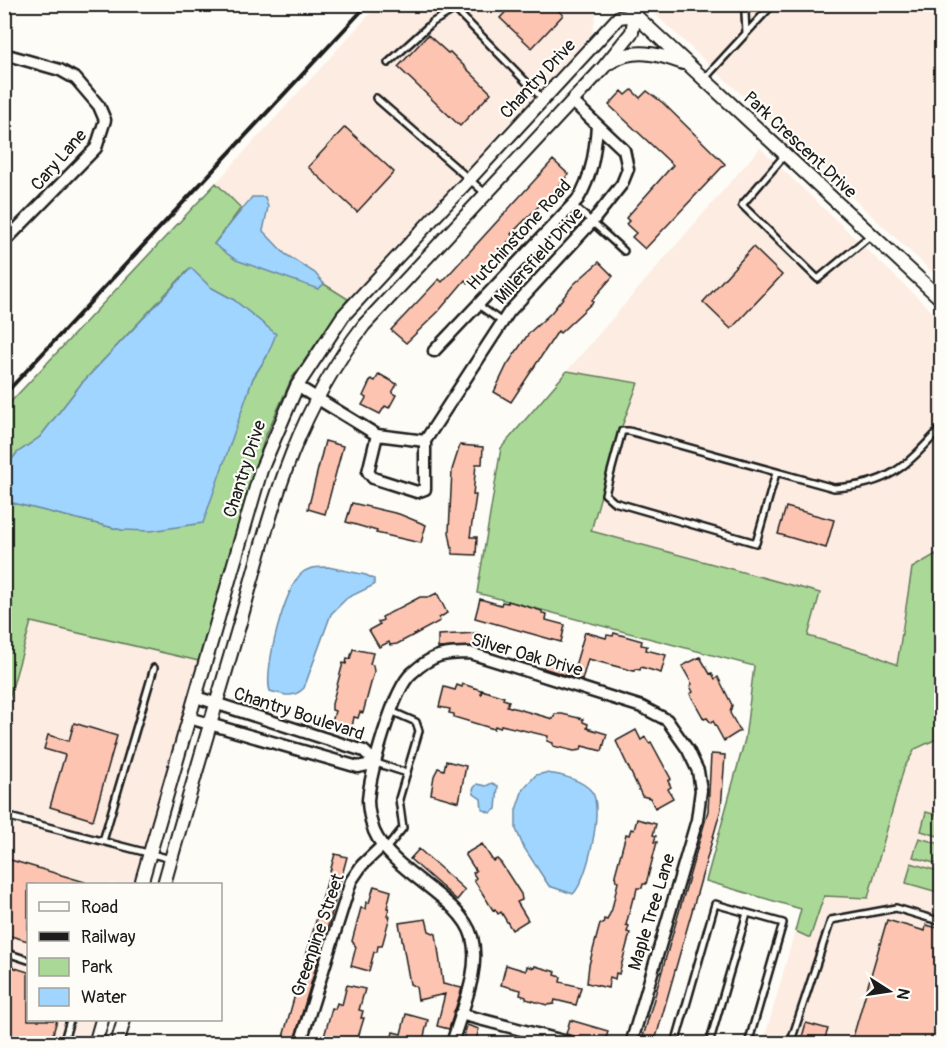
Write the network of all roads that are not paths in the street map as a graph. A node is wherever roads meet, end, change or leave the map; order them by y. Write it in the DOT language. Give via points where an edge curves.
graph roads {
  1 [pos="626,4"];
  2 [pos="749,4"];
  3 [pos="773,4"];
  4 [pos="458,7"];
  5 [pos="635,15"];
  6 [pos="747,33"];
  7 [pos="4,54"];
  8 [pos="387,63"];
  9 [pos="688,65"];
  10 [pos="603,68"];
  11 [pos="704,80"];
  12 [pos="376,98"];
  13 [pos="543,99"];
  14 [pos="572,101"];
  15 [pos="597,126"];
  16 [pos="785,155"];
  17 [pos="469,178"];
  18 [pos="485,193"];
  19 [pos="572,204"];
  20 [pos="592,222"];
  21 [pos="871,235"];
  22 [pos="4,242"];
  23 [pos="624,251"];
  24 [pos="942,300"];
  25 [pos="477,304"];
  26 [pos="502,322"];
  27 [pos="434,351"];
  28 [pos="297,386"];
  29 [pos="316,398"];
  30 [pos="942,427"];
  31 [pos="377,435"];
  32 [pos="425,441"];
  33 [pos="776,472"];
  34 [pos="154,668"];
  35 [pos="196,697"];
  36 [pos="216,704"];
  37 [pos="391,711"];
  38 [pos="189,718"];
  39 [pos="210,724"];
  40 [pos="376,763"];
  41 [pos="407,772"];
  42 [pos="701,790"];
  43 [pos="13,818"];
  44 [pos="103,841"];
  45 [pos="384,848"];
  46 [pos="150,854"];
  47 [pos="171,859"];
  48 [pos="142,883"];
  49 [pos="165,883"];
  50 [pos="747,913"];
  51 [pos="942,922"];
  52 [pos="4,952"];
  53 [pos="27,960"];
  54 [pos="460,1014"];
  55 [pos="69,1021"];
  56 [pos="102,1021"];
  57 [pos="124,1021"];
  58 [pos="63,1044"];
  59 [pos="95,1044"];
  60 [pos="117,1044"];
  61 [pos="300,1044"];
  62 [pos="452,1044"];
  63 [pos="575,1044"];
  64 [pos="631,1044"];
  65 [pos="675,1044"];
  66 [pos="709,1044"];
  67 [pos="748,1044"];
  68 [pos="790,1044"];
  1 -- 5 [label="street"];
  2 -- 6 [label="lane" via="745,13"];
  3 -- 6 [label="lane"];
  4 -- 8 [label="lane" via="433,22"];
  4 -- 13 [label="lane"];
  5 -- 9 [label="street, Park Crescent Drive"];
  5 -- 10 [label="street, Chantry Drive" via="632,32"];
  5 -- 13 [label="street, Chantry Drive" via="619,17"];
  6 -- 11 [label="lane"];
  7 -- 22 [label="street, Cary Lane" via="60,70 76,79 99,106 105,120 96,148"];
  9 -- 10 [label="street" via="667,57 635,53 622,55"];
  9 -- 11 [label="street, Park Crescent Drive"];
  10 -- 14 [label="street, Chantry Drive"];
  11 -- 16 [label="street, Park Crescent Drive"];
  12 -- 17 [label="lane"];
  13 -- 17 [label="street, Chantry Drive"];
  14 -- 15 [label="street, Millersfield Drive"];
  14 -- 18 [label="street, Chantry Drive"];
  15 -- 19 [label="street, Hutchinstone Road" via="594,158 585,187"];
  15 -- 20 [label="street, Millersfield Drive" via="624,150 628,168 622,184"];
  16 -- 21 [label="street, Park Crescent Drive"];
  16 -- 21 [label="lane" via="742,205 818,279"];
  17 -- 18 [label="lane"];
  17 -- 28 [label="street, Chantry Drive" via="343,316"];
  18 -- 29 [label="street, Chantry Drive" via="364,325 340,356"];
  19 -- 20 [label="lane"];
  19 -- 25 [label="street, Hutchinstone Road"];
  20 -- 23 [label="lane"];
  20 -- 26 [label="street, Millersfield Drive"];
  21 -- 24 [label="street, Park Crescent Drive"];
  25 -- 26 [label="lane"];
  25 -- 27 [label="street, Hutchinstone Road"];
  26 -- 32 [label="street, Millersfield Drive"];
  28 -- 29 [label="street"];
  28 -- 35 [label="street, Chantry Drive" via="261,470"];
  29 -- 31 [label="street"];
  29 -- 36 [label="street, Chantry Drive" via="285,466"];
  30 -- 33 [label="lane" via="905,466 860,487 834,488"];
  31 -- 32 [label="street"];
  31 -- 32 [label="street" via="368,472 373,478 417,492 425,489 427,480"];
  33 -- 33 [label="lane" via="622,431 605,494 614,502 756,543"];
  34 -- 44 [label="lane"];
  35 -- 36 [label="street, Chantry Boulevard"];
  35 -- 38 [label="street, Chantry Drive"];
  36 -- 39 [label="street, Chantry Drive"];
  36 -- 40 [label="street, Chantry Boulevard" via="364,751"];
  37 -- 40 [label="street, Silver Oak Drive"];
  37 -- 41 [label="lane" via="416,722 418,731"];
  37 -- 42 [label="street, Silver Oak Drive" via="402,686 427,661 441,653 470,653 642,707 667,720 688,750 698,771"];
  38 -- 39 [label="street, Chantry Boulevard"];
  38 -- 46 [label="street, Chantry Drive"];
  39 -- 40 [label="street, Chantry Boulevard" via="358,767"];
  39 -- 47 [label="street, Chantry Drive"];
  40 -- 41 [label="lane"];
  40 -- 45 [label="street, Silver Oak Drive" via="368,803 374,830"];
  41 -- 45 [label="lane" via="399,799 403,828"];
  42 -- 64 [label="street, Maple Tree Lane" via="697,820"];
  43 -- 44 [label="lane"];
  44 -- 46 [label="lane"];
  45 -- 54 [label="street" via="466,925 474,967"];
  45 -- 61 [label="street, Greenpine Street" via="362,865 351,881"];
  46 -- 47 [label="lane"];
  46 -- 48 [label="street, Chantry Drive"];
  47 -- 49 [label="street, Chantry Drive"];
  50 -- 65 [label="lane" via="715,904"];
  50 -- 66 [label="lane"];
  50 -- 67 [label="lane" via="783,923"];
  51 -- 68 [label="lane" via="896,908 831,920"];
  52 -- 53 [label="lane"];
  54 -- 62 [label="street"];
  54 -- 63 [label="street"];
  55 -- 58 [label="lane"];
  56 -- 59 [label="street"];
  57 -- 60 [label="street"];
}
